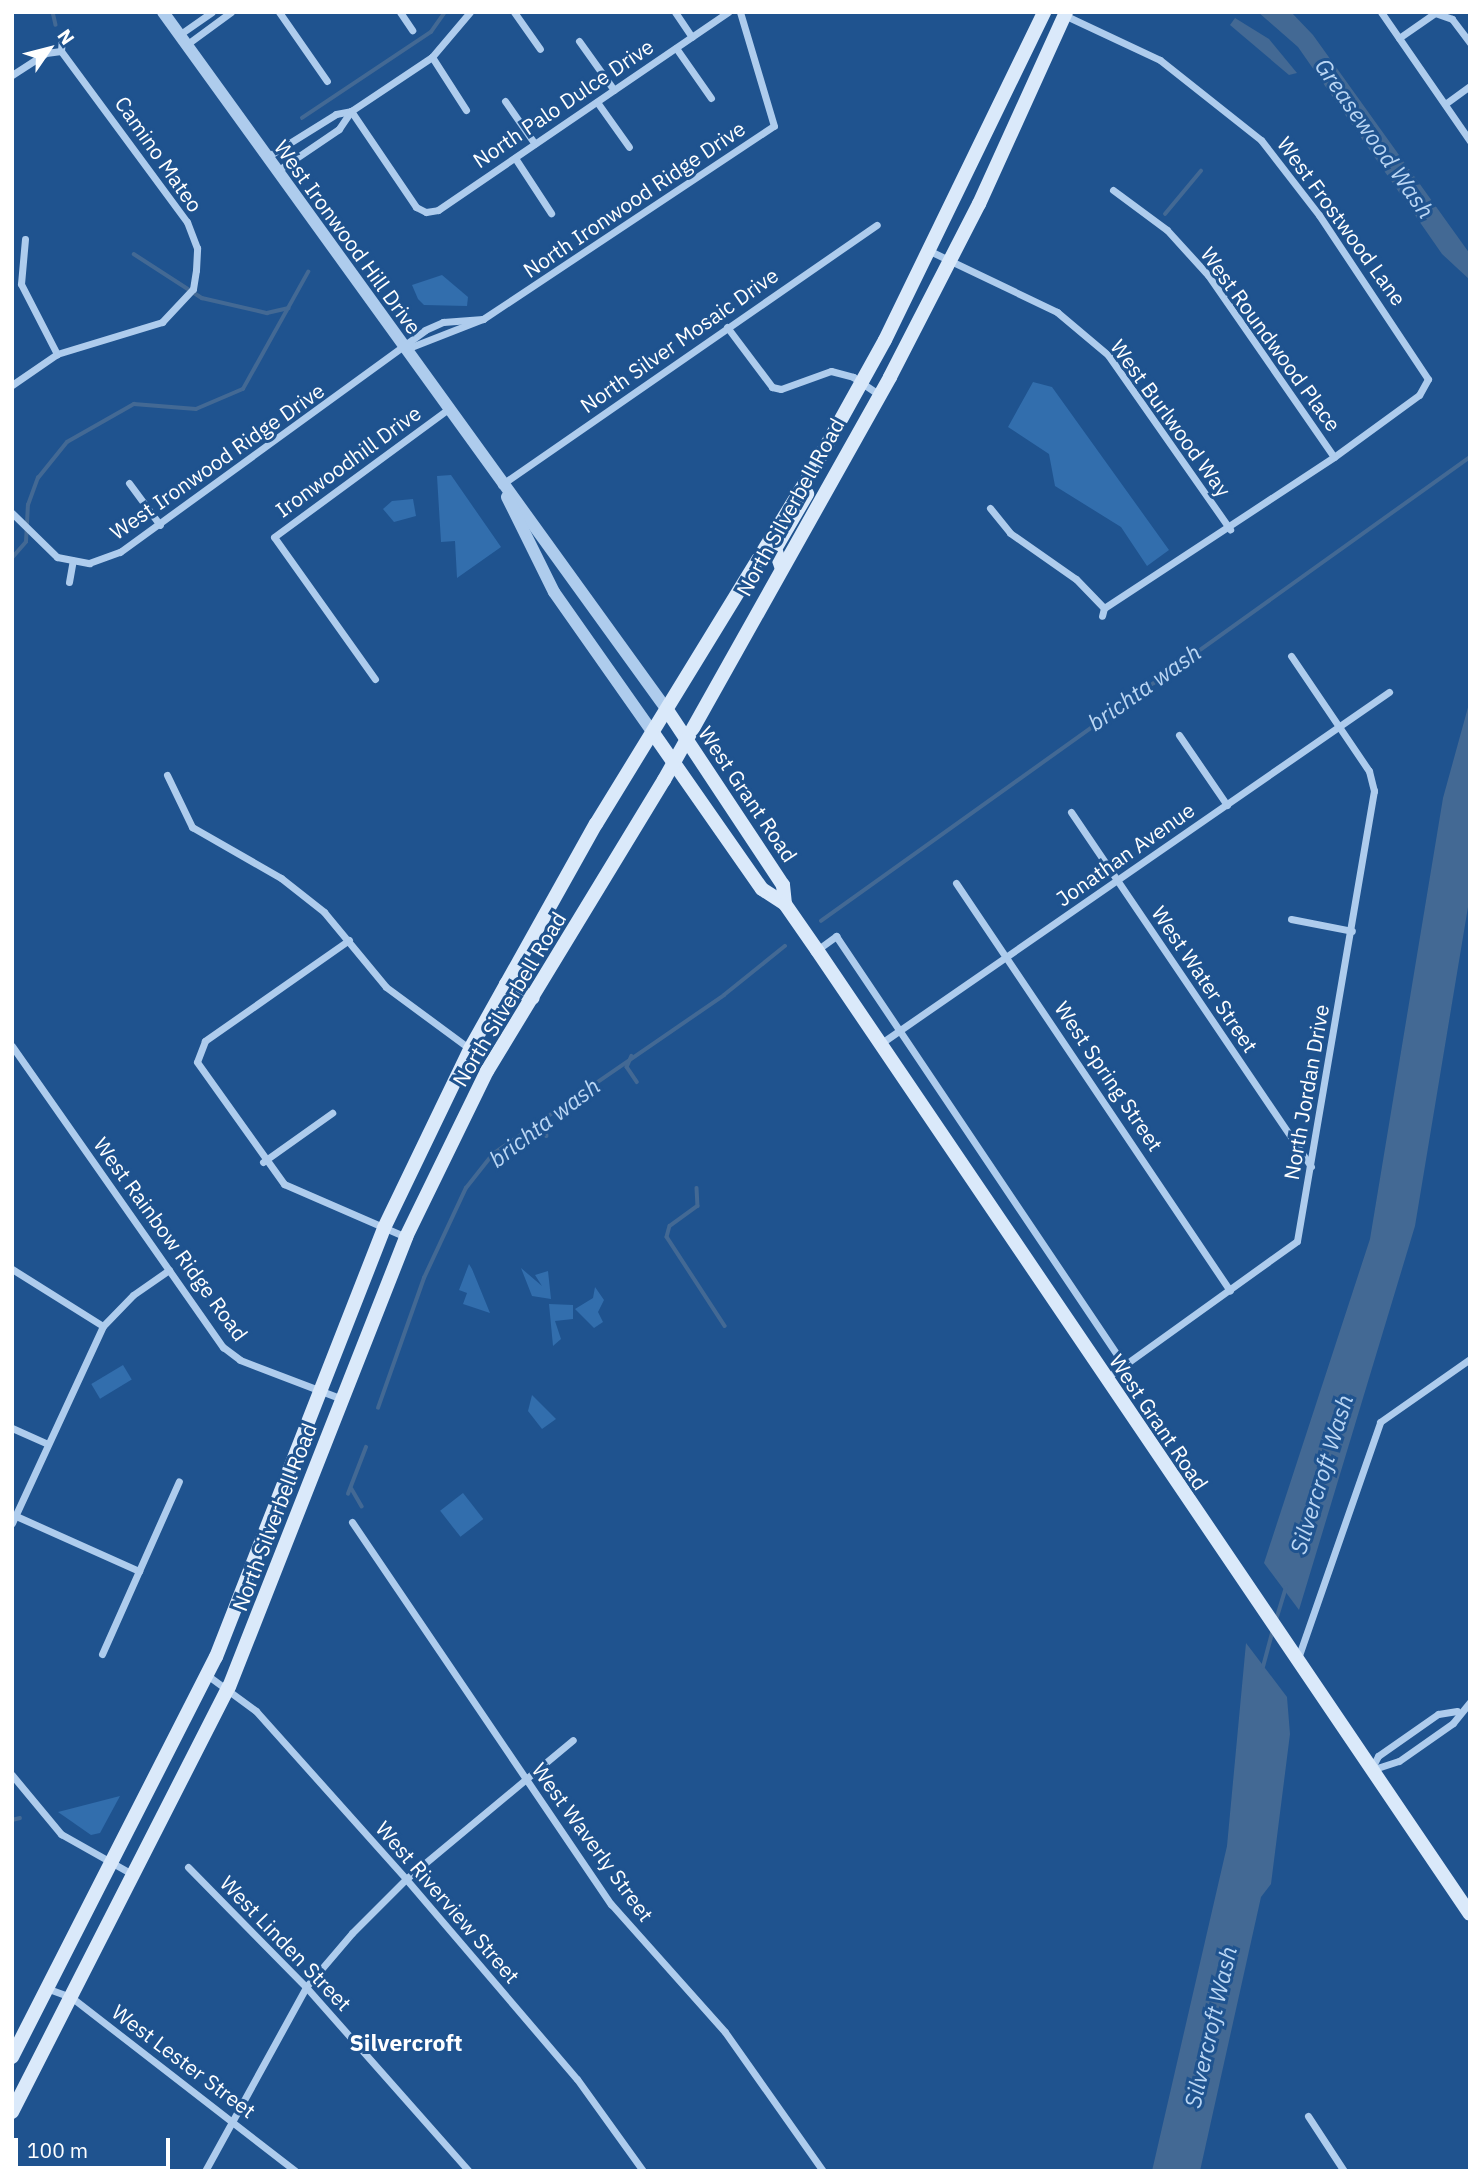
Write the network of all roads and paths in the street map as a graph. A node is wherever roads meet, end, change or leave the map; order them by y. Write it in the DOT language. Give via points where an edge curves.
graph roads {
  1 [pos="163,12"];
  2 [pos="212,12"];
  3 [pos="231,12"];
  4 [pos="279,12"];
  5 [pos="400,12"];
  6 [pos="470,12"];
  7 [pos="514,12"];
  8 [pos="675,12"];
  9 [pos="728,12"];
  10 [pos="740,12"];
  11 [pos="1044,12"];
  12 [pos="1381,12"];
  13 [pos="1063,13"];
  14 [pos="412,30"];
  15 [pos="692,37"];
  16 [pos="62,38"];
  17 [pos="1399,38"];
  18 [pos="183,40"];
  19 [pos="579,41"];
  20 [pos="1470,43"];
  21 [pos="676,48"];
  22 [pos="540,49"];
  23 [pos="61,51"];
  24 [pos="432,57"];
  25 [pos="12,75"];
  26 [pos="327,81"];
  27 [pos="1470,86"];
  28 [pos="614,90"];
  29 [pos="710,98"];
  30 [pos="505,101"];
  31 [pos="597,102"];
  32 [pos="1445,104"];
  33 [pos="466,110"];
  34 [pos="351,111"];
  35 [pos="1470,141"];
  36 [pos="535,144"];
  37 [pos="629,147"];
  38 [pos="267,157"];
  39 [pos="514,158"];
  40 [pos="278,171"];
  41 [pos="1113,190"];
  42 [pos="551,213"];
  43 [pos="877,225"];
  44 [pos="26,239"];
  45 [pos="932,252"];
  46 [pos="950,261"];
  47 [pos="727,327"];
  48 [pos="405,350"];
  49 [pos="57,354"];
  50 [pos="862,382"];
  51 [pos="12,384"];
  52 [pos="878,394"];
  53 [pos="447,411"];
  54 [pos="1334,457"];
  55 [pos="814,468"];
  56 [pos="129,483"];
  57 [pos="500,485"];
  58 [pos="990,508"];
  59 [pos="12,513"];
  60 [pos="160,525"];
  61 [pos="1230,529"];
  62 [pos="73,560"];
  63 [pos="781,566"];
  64 [pos="69,582"];
  65 [pos="1291,656"];
  66 [pos="375,679"];
  67 [pos="1389,692"];
  68 [pos="667,710"];
  69 [pos="1340,724"];
  70 [pos="653,733"];
  71 [pos="1180,734"];
  72 [pos="686,739"];
  73 [pos="674,763"];
  74 [pos="167,775"];
  75 [pos="1227,805"];
  76 [pos="1071,812"];
  77 [pos="1117,881"];
  78 [pos="956,883"];
  79 [pos="785,904"];
  80 [pos="1291,919"];
  81 [pos="1352,930"];
  82 [pos="349,940"];
  83 [pos="817,950"];
  84 [pos="1007,957"];
  85 [pos="506,984"];
  86 [pos="532,998"];
  87 [pos="900,1032"];
  88 [pos="880,1044"];
  89 [pos="12,1046"];
  90 [pos="470,1049"];
  91 [pos="187,1054"];
  92 [pos="197,1055"];
  93 [pos="332,1113"];
  94 [pos="263,1162"];
  95 [pos="1311,1166"];
  96 [pos="384,1228"];
  97 [pos="406,1237"];
  98 [pos="12,1269"];
  99 [pos="169,1270"];
  100 [pos="1230,1291"];
  101 [pos="103,1326"];
  102 [pos="1470,1359"];
  103 [pos="1124,1365"];
  104 [pos="1105,1379"];
  105 [pos="319,1388"];
  106 [pos="342,1399"];
  107 [pos="12,1428"];
  108 [pos="48,1444"];
  109 [pos="179,1481"];
  110 [pos="14,1520"];
  111 [pos="352,1522"];
  112 [pos="139,1571"];
  113 [pos="102,1654"];
  114 [pos="1295,1658"];
  115 [pos="207,1675"];
  116 [pos="229,1687"];
  117 [pos="1470,1702"];
  118 [pos="1457,1712"];
  119 [pos="573,1740"];
  120 [pos="1371,1770"];
  121 [pos="12,1776"];
  122 [pos="524,1779"];
  123 [pos="109,1864"];
  124 [pos="188,1867"];
  125 [pos="132,1874"];
  126 [pos="406,1879"];
  127 [pos="1470,1914"];
  128 [pos="306,1987"];
  129 [pos="46,1988"];
  130 [pos="71,1997"];
  131 [pos="12,2057"];
  132 [pos="12,2112"];
  133 [pos="1308,2116"];
  134 [pos="232,2118"];
  135 [pos="205,2171"];
  136 [pos="295,2171"];
  137 [pos="469,2171"];
  138 [pos="643,2171"];
  139 [pos="823,2171"];
  140 [pos="1344,2171"];
  1 -- 18 [label="street, West Ironwood Hill Drive"];
  2 -- 18 [label="street"];
  3 -- 18 [label="street"];
  4 -- 26 [label="street"];
  5 -- 14 [label="street"];
  6 -- 24 [label="street"];
  7 -- 22 [label="street"];
  8 -- 15 [label="street"];
  9 -- 15 [label="street, North Palo Dulce Drive"];
  10 -- 48 [label="street, North Ironwood Ridge Drive" via="774,126 484,319"];
  11 -- 45 [label="main road, North Silverbell Road"];
  12 -- 17 [label="street"];
  13 -- 46 [label="main road, North Silverbell Road"];
  13 -- 54 [label="street, West Frostwood Lane" via="1160,60 1261,140 1320,215 1431,381 1419,395"];
  15 -- 21 [label="street, North Palo Dulce Drive"];
  16 -- 23 [label="street"];
  17 -- 20 [label="street" via="1435,13 1452,19"];
  17 -- 32 [label="street"];
  18 -- 38 [label="street, West Ironwood Hill Drive"];
  19 -- 28 [label="street"];
  21 -- 28 [label="street, North Palo Dulce Drive"];
  21 -- 29 [label="street"];
  23 -- 25 [label="street" via="42,55"];
  23 -- 49 [label="street, Camino Mateo" via="187,222 197,248 193,289 162,322"];
  24 -- 33 [label="street"];
  24 -- 34 [label="street"];
  27 -- 32 [label="street"];
  28 -- 31 [label="street, North Palo Dulce Drive"];
  30 -- 36 [label="street"];
  31 -- 36 [label="street, North Palo Dulce Drive"];
  31 -- 37 [label="street"];
  32 -- 35 [label="street"];
  34 -- 38 [label="street" via="336,114"];
  34 -- 39 [label="street, North Palo Dulce Drive" via="416,207 438,210"];
  34 -- 40 [label="street" via="339,129"];
  36 -- 39 [label="street, North Palo Dulce Drive"];
  38 -- 40 [label="street, West Ironwood Hill Drive"];
  39 -- 42 [label="street"];
  40 -- 48 [label="street, West Ironwood Hill Drive"];
  41 -- 54 [label="street, West Roundwood Place" via="1167,230 1208,275"];
  43 -- 47 [label="street, North Silver Mosaic Drive"];
  44 -- 49 [label="street" via="21,284"];
  45 -- 46 [label="street, West Burlwood Way"];
  45 -- 50 [label="main road, North Silverbell Road"];
  46 -- 52 [label="main road, North Silverbell Road"];
  46 -- 61 [label="street, West Burlwood Way" via="1057,312 1108,355"];
  47 -- 50 [label="street" via="772,387 781,389 831,371"];
  47 -- 57 [label="street, North Silver Mosaic Drive"];
  48 -- 53 [label="street, West Ironwood Hill Drive"];
  48 -- 60 [label="street, West Ironwood Ridge Drive"];
  49 -- 51 [label="street, Camino Mateo"];
  50 -- 52 [label="street"];
  50 -- 55 [label="main road, North Silverbell Road"];
  52 -- 63 [label="main road, North Silverbell Road"];
  53 -- 57 [label="street, West Ironwood Hill Drive"];
  53 -- 66 [label="street, Ironwoodhill Drive" via="274,537"];
  54 -- 61 [label="street"];
  55 -- 63 [label="main road" via="808,491 775,549"];
  55 -- 68 [label="main road, North Silverbell Road"];
  56 -- 60 [label="street"];
  57 -- 68 [label="street, West Ironwood Hill Drive" via="528,514"];
  57 -- 70 [label="street, West Ironwood Hill Drive" via="554,592"];
  58 -- 61 [label="street" via="1010,533 1069,572 1103,612"];
  59 -- 62 [label="street" via="24,531 57,557"];
  60 -- 62 [label="street, West Ironwood Ridge Drive" via="120,552 89,563"];
  62 -- 64 [label="street"];
  63 -- 72 [label="main road, North Silverbell Road"];
  65 -- 69 [label="street, North Jordan Drive"];
  67 -- 69 [label="street, Jonathan Avenue"];
  68 -- 70 [label="main road, North Silverbell Road"];
  68 -- 72 [label="main road, West Grant Road"];
  69 -- 75 [label="street, Jonathan Avenue"];
  69 -- 81 [label="street, North Jordan Drive" via="1369,771 1374,791"];
  70 -- 73 [label="main road, West Grant Road"];
  70 -- 85 [label="main road, North Silverbell Road"];
  71 -- 75 [label="street"];
  72 -- 73 [label="main road, North Silverbell Road"];
  72 -- 79 [label="main road, West Grant Road" via="783,884"];
  73 -- 79 [label="main road, West Grant Road" via="762,889"];
  73 -- 86 [label="main road, North Silverbell Road"];
  74 -- 82 [label="street" via="192,827 281,877"];
  75 -- 77 [label="street, Jonathan Avenue"];
  76 -- 77 [label="street, West Water Street"];
  77 -- 84 [label="street, Jonathan Avenue"];
  77 -- 95 [label="street, West Water Street"];
  78 -- 84 [label="street, West Spring Street"];
  79 -- 83 [label="main road, West Grant Road"];
  80 -- 81 [label="street"];
  81 -- 95 [label="street, North Jordan Drive"];
  82 -- 90 [label="street" via="386,987"];
  82 -- 92 [label="street" via="205,1041"];
  83 -- 87 [label="street, West Grant Road" via="836,936"];
  83 -- 88 [label="main road, West Grant Road"];
  84 -- 87 [label="street, Jonathan Avenue"];
  84 -- 100 [label="street, West Spring Street"];
  85 -- 86 [label="main road"];
  85 -- 90 [label="main road, North Silverbell Road"];
  86 -- 97 [label="main road, North Silverbell Road" via="491,1064"];
  87 -- 88 [label="street, Jonathan Avenue"];
  87 -- 103 [label="street, West Grant Road"];
  88 -- 104 [label="main road, West Grant Road"];
  89 -- 99 [label="street, West Rainbow Ridge Road"];
  90 -- 96 [label="main road, North Silverbell Road"];
  91 -- 92 [label="street"];
  92 -- 94 [label="street" via="201,1073"];
  93 -- 94 [label="street"];
  94 -- 96 [label="street" via="285,1184"];
  95 -- 100 [label="street, North Jordan Drive" via="1297,1241"];
  96 -- 97 [label="street"];
  96 -- 105 [label="main road, North Silverbell Road"];
  97 -- 106 [label="main road, North Silverbell Road"];
  98 -- 101 [label="street"];
  99 -- 101 [label="street"];
  99 -- 105 [label="street, West Rainbow Ridge Road" via="223,1347 240,1360"];
  100 -- 103 [label="street, North Jordan Drive"];
  101 -- 108 [label="street"];
  102 -- 114 [label="street" via="1380,1422"];
  103 -- 104 [label="street, North Jordan Drive"];
  104 -- 114 [label="main road, West Grant Road"];
  105 -- 106 [label="street, West Rainbow Ridge Road"];
  105 -- 115 [label="main road, North Silverbell Road"];
  106 -- 116 [label="main road, North Silverbell Road"];
  107 -- 108 [label="street"];
  108 -- 110 [label="street"];
  109 -- 112 [label="street"];
  110 -- 112 [label="street"];
  111 -- 122 [label="street, West Waverly Street"];
  112 -- 113 [label="street"];
  114 -- 120 [label="main road, West Grant Road"];
  115 -- 116 [label="street, West Riverview Street"];
  115 -- 123 [label="main road, North Silverbell Road"];
  116 -- 125 [label="main road, North Silverbell Road"];
  116 -- 126 [label="street, West Riverview Street"];
  117 -- 118 [label="street"];
  118 -- 120 [label="street" via="1452,1723 1399,1761"];
  118 -- 120 [label="street" via="1438,1714 1378,1756"];
  119 -- 122 [label="street"];
  120 -- 127 [label="main road, West Grant Road"];
  121 -- 123 [label="street" via="61,1834"];
  122 -- 126 [label="street"];
  122 -- 139 [label="street, West Waverly Street" via="611,1904 725,2032"];
  123 -- 125 [label="street"];
  123 -- 129 [label="main road, North Silverbell Road"];
  124 -- 128 [label="street, West Linden Street"];
  125 -- 130 [label="main road, North Silverbell Road"];
  126 -- 128 [label="street"];
  126 -- 138 [label="street, West Riverview Street" via="577,2079"];
  128 -- 134 [label="street"];
  128 -- 137 [label="street, West Linden Street"];
  129 -- 130 [label="street, West Lester Street"];
  129 -- 131 [label="main road, North Silverbell Road"];
  130 -- 132 [label="main road, North Silverbell Road"];
  130 -- 134 [label="street, West Lester Street"];
  133 -- 140 [label="street"];
  134 -- 135 [label="street"];
  134 -- 136 [label="street, West Lester Street"];
}
